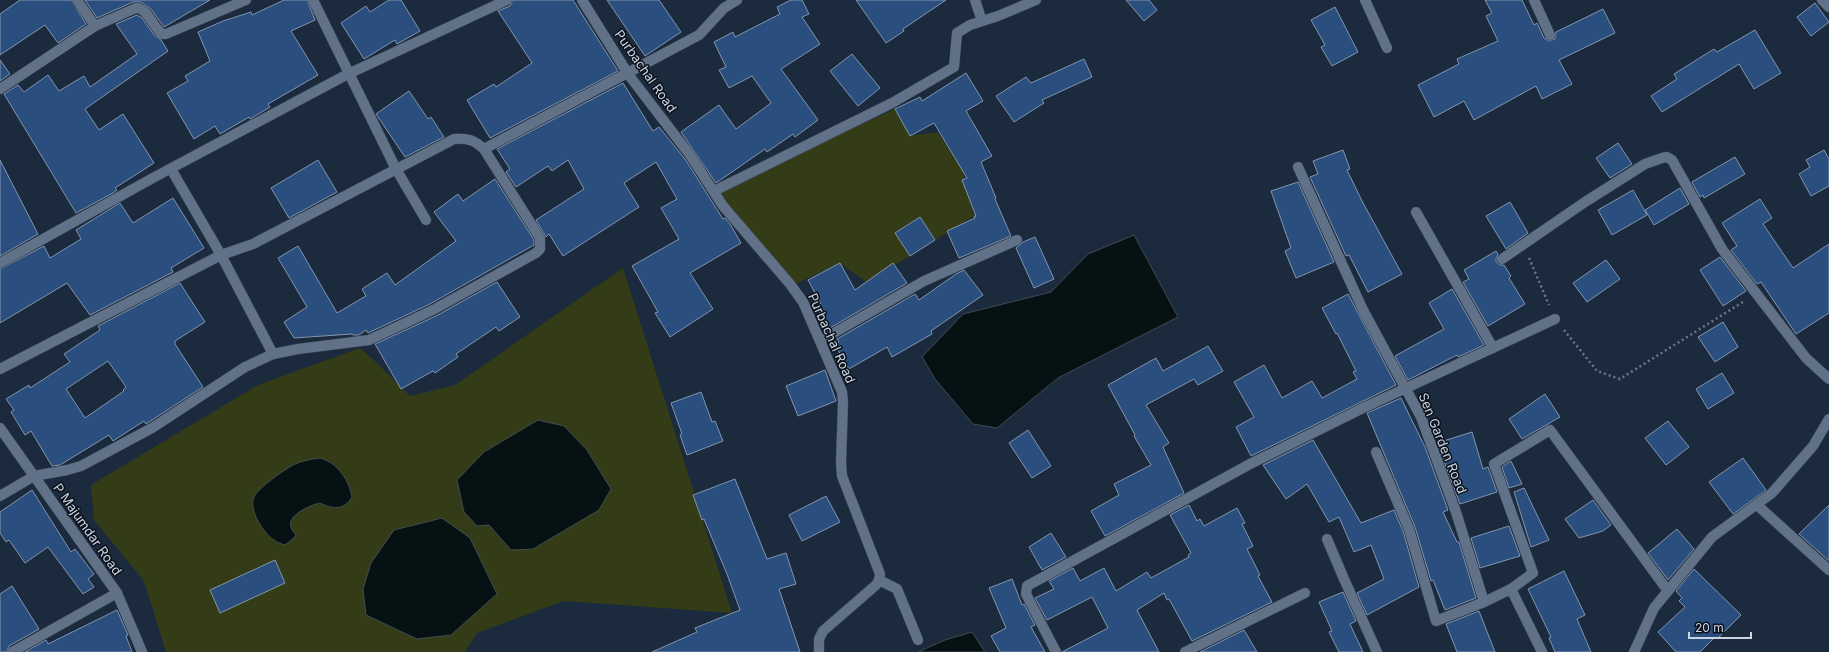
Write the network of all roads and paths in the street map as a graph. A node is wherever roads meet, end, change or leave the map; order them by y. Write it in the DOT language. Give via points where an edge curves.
graph roads {
  1 [pos="77,0"];
  2 [pos="137,0"];
  3 [pos="246,0"];
  4 [pos="312,0"];
  5 [pos="506,0"];
  6 [pos="582,0"];
  7 [pos="737,0"];
  8 [pos="975,0"];
  9 [pos="1036,0"];
  10 [pos="1365,0"];
  11 [pos="1534,0"];
  12 [pos="1822,0"];
  13 [pos="1829,7"];
  14 [pos="143,10"];
  15 [pos="982,21"];
  16 [pos="96,26"];
  17 [pos="1550,35"];
  18 [pos="1387,48"];
  19 [pos="348,74"];
  20 [pos="628,74"];
  21 [pos="0,89"];
  22 [pos="484,148"];
  23 [pos="1298,167"];
  24 [pos="171,169"];
  25 [pos="396,169"];
  26 [pos="714,191"];
  27 [pos="1416,212"];
  28 [pos="426,220"];
  29 [pos="1017,240"];
  30 [pos="1524,244"];
  31 [pos="221,255"];
  32 [pos="1502,260"];
  33 [pos="0,263"];
  34 [pos="1757,293"];
  35 [pos="1555,319"];
  36 [pos="820,341"];
  37 [pos="1493,348"];
  38 [pos="273,354"];
  39 [pos="0,370"];
  40 [pos="1829,379"];
  41 [pos="1407,389"];
  42 [pos="1829,419"];
  43 [pos="0,428"];
  44 [pos="1376,452"];
  45 [pos="34,476"];
  46 [pos="0,496"];
  47 [pos="1757,505"];
  48 [pos="1327,539"];
  49 [pos="1829,570"];
  50 [pos="879,580"];
  51 [pos="1511,589"];
  52 [pos="1668,591"];
  53 [pos="116,593"];
  54 [pos="1304,593"];
  55 [pos="1484,602"];
  56 [pos="918,640"];
  57 [pos="12,652"];
  58 [pos="142,652"];
  59 [pos="818,652"];
  60 [pos="1056,652"];
  61 [pos="1185,652"];
  62 [pos="1377,652"];
  63 [pos="1542,652"];
  64 [pos="1634,652"];
  1 -- 16 [label="street"];
  2 -- 14 [label="street"];
  3 -- 14 [label="street" via="166,34 158,31"];
  4 -- 19 [label="street"];
  5 -- 19 [label="street"];
  6 -- 20 [label="street, Purbachal Road"];
  7 -- 20 [label="street" via="724,8 699,35"];
  8 -- 15 [label="street"];
  9 -- 15 [label="street"];
  10 -- 18 [label="street"];
  11 -- 17 [label="street"];
  12 -- 13 [label="street"];
  14 -- 16 [label="street" via="136,8"];
  15 -- 26 [label="street" via="957,33 954,68 892,103"];
  16 -- 21 [label="street"];
  19 -- 24 [label="street"];
  19 -- 25 [label="street"];
  20 -- 22 [label="street"];
  20 -- 26 [label="street, Purbachal Road"];
  22 -- 25 [label="street" via="466,138 454,139"];
  22 -- 38 [label="street" via="540,238 540,249 536,253 433,310 368,340"];
  23 -- 41 [label="street, Sen Garden Road" via="1364,310"];
  24 -- 31 [label="street"];
  24 -- 33 [label="street"];
  25 -- 28 [label="street"];
  25 -- 31 [label="street" via="253,244"];
  26 -- 36 [label="street, Purbachal Road" via="739,226 797,292"];
  27 -- 37 [label="street"];
  29 -- 36 [label="street" via="924,281"];
  30 -- 32 [label="street"];
  30 -- 34 [label="street" via="1646,164 1667,157 1672,160 1682,176 1722,249"];
  30 -- 35 [label="path"];
  31 -- 38 [label="street"];
  31 -- 39 [label="street"];
  34 -- 35 [label="path" via="1620,379 1597,371"];
  34 -- 40 [label="street" via="1806,358"];
  35 -- 37 [label="street"];
  36 -- 50 [label="street, Purbachal Road" via="842,392 842,476 880,574"];
  37 -- 41 [label="street"];
  38 -- 45 [label="street" via="245,367 152,428 81,466"];
  41 -- 55 [label="street, Sen Garden Road" via="1425,426 1456,512"];
  41 -- 60 [label="street" via="1250,464 1027,586 1026,594"];
  42 -- 47 [label="street" via="1813,446 1772,493"];
  43 -- 45 [label="street, P Majumdar Road"];
  44 -- 55 [label="street" via="1409,529 1436,621"];
  45 -- 46 [label="street"];
  45 -- 53 [label="street, P Majumdar Road"];
  47 -- 49 [label="street"];
  47 -- 52 [label="street" via="1712,538"];
  48 -- 62 [label="street"];
  50 -- 56 [label="street" via="897,589"];
  50 -- 59 [label="street" via="823,631 819,639"];
  51 -- 52 [label="street" via="1533,573 1494,464 1550,430"];
  51 -- 55 [label="street"];
  51 -- 63 [label="street"];
  52 -- 64 [label="street" via="1654,608"];
  53 -- 57 [label="street"];
  53 -- 58 [label="street, P Majumdar Road"];
  54 -- 61 [label="street"];
}
